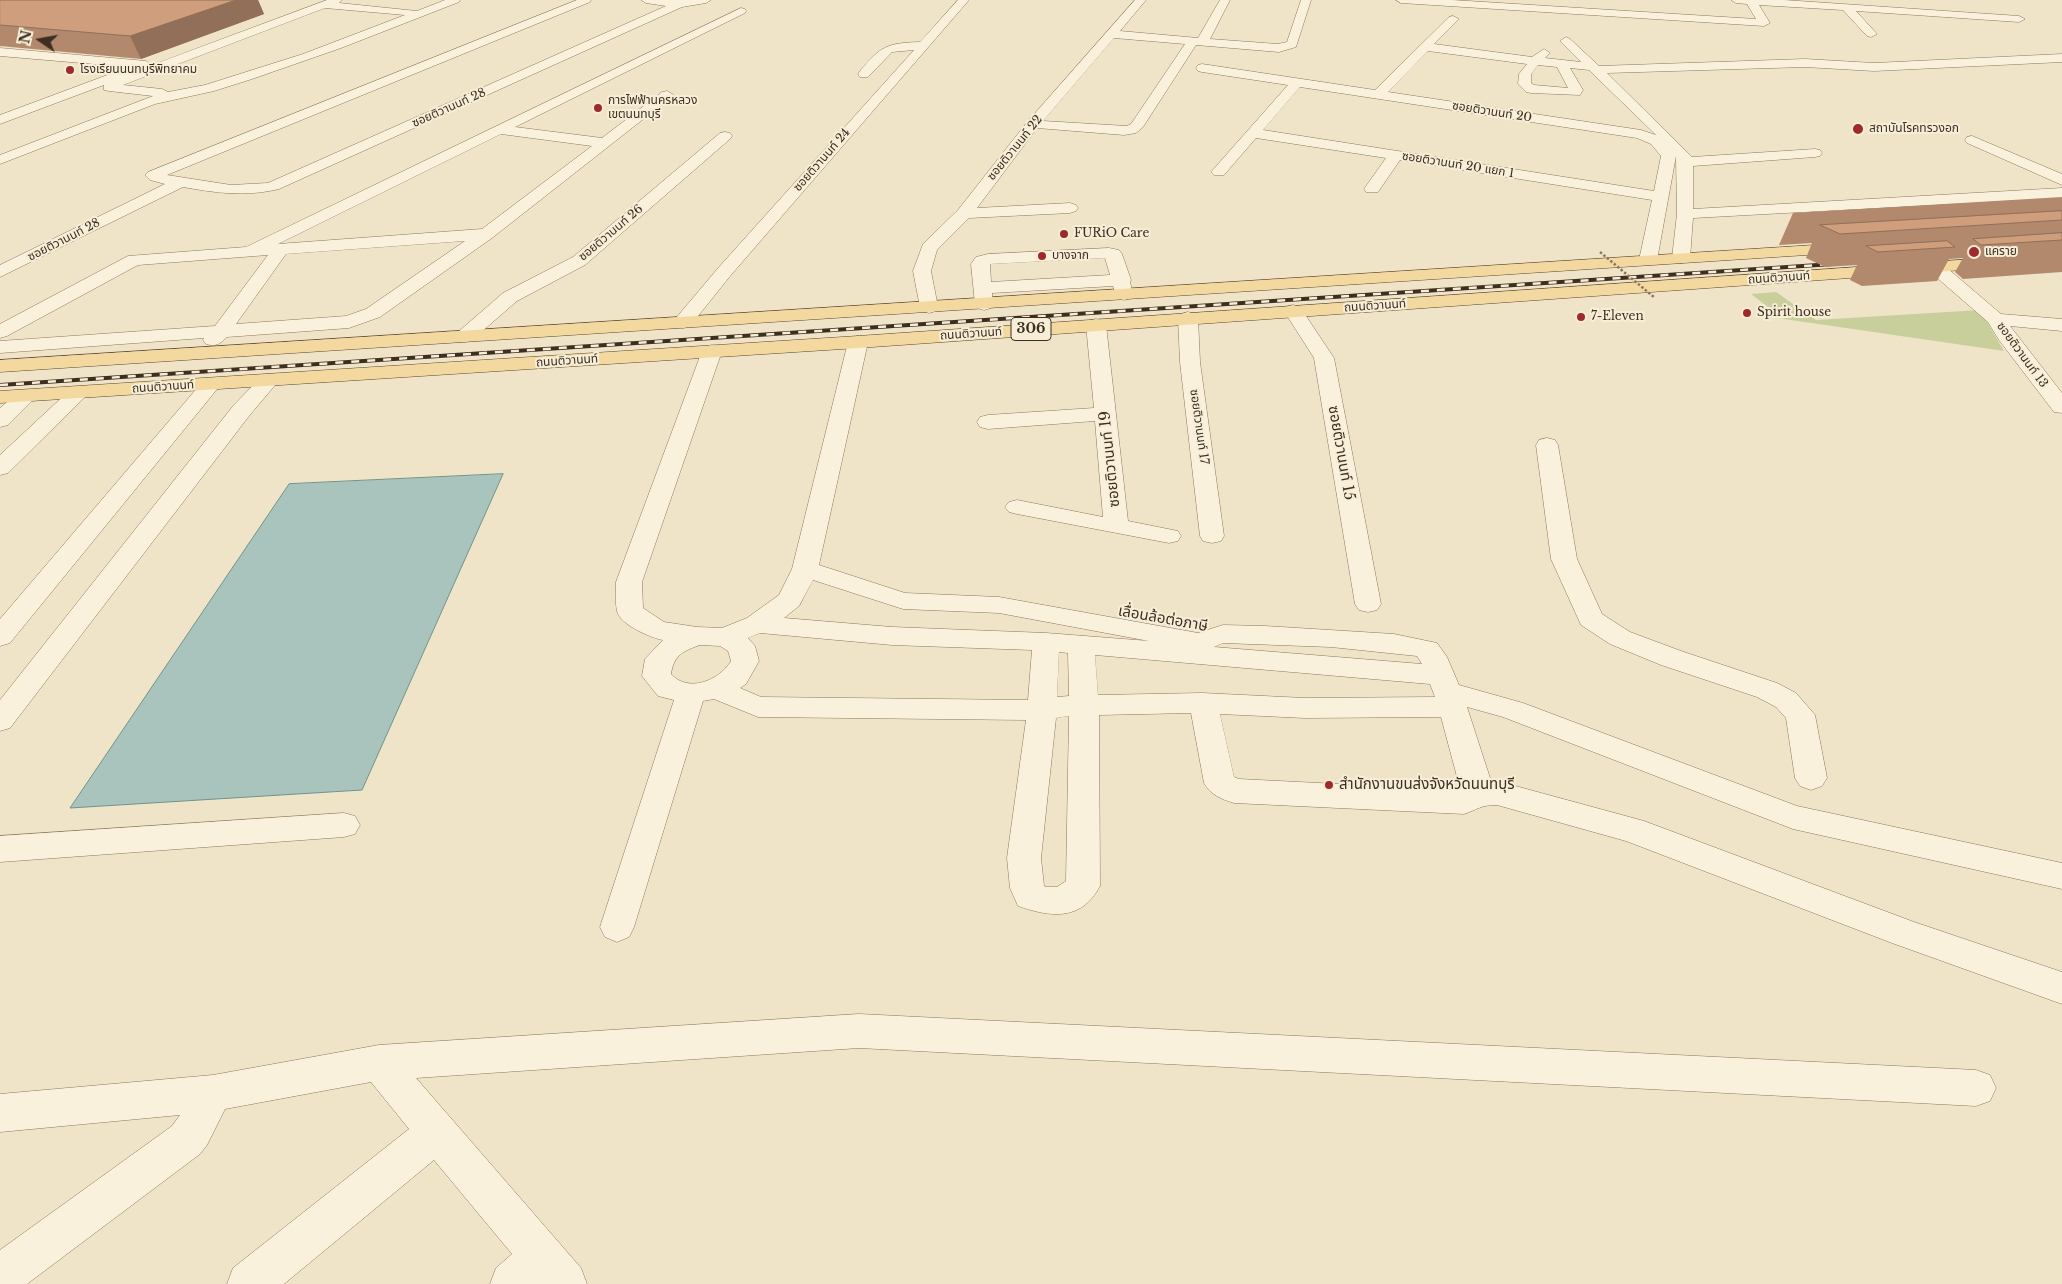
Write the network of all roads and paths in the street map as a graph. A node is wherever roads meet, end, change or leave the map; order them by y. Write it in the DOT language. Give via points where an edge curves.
graph roads {
  1 [pos="336,0"];
  2 [pos="455,0"];
  3 [pos="586,0"];
  4 [pos="646,0"];
  5 [pos="706,0"];
  6 [pos="964,0"];
  7 [pos="1141,0"];
  8 [pos="1226,0"];
  9 [pos="1306,0"];
  10 [pos="1401,0"];
  11 [pos="1734,0"];
  12 [pos="1751,1"];
  13 [pos="679,4"];
  14 [pos="324,5"];
  15 [pos="1847,8"];
  16 [pos="741,11"];
  17 [pos="420,13"];
  18 [pos="1946,14"];
  19 [pos="1453,19"];
  20 [pos="2019,19"];
  21 [pos="1764,23"];
  22 [pos="1958,24"];
  23 [pos="1439,33"];
  24 [pos="1112,34"];
  25 [pos="1871,34"];
  26 [pos="1771,35"];
  27 [pos="1456,36"];
  28 [pos="1198,40"];
  29 [pos="1566,41"];
  30 [pos="922,46"];
  31 [pos="1426,47"];
  32 [pos="0,52"];
  33 [pos="1934,53"];
  34 [pos="1540,57"];
  35 [pos="2062,58"];
  36 [pos="1414,59"];
  37 [pos="1432,62"];
  38 [pos="1958,63"];
  39 [pos="1562,65"];
  40 [pos="1860,66"];
  41 [pos="1202,68"];
  42 [pos="1594,68"];
  43 [pos="864,74"];
  44 [pos="1875,78"];
  45 [pos="1297,82"];
  46 [pos="173,94"];
  47 [pos="1379,94"];
  48 [pos="668,95"];
  49 [pos="0,120"];
  50 [pos="1033,124"];
  51 [pos="500,129"];
  52 [pos="1254,133"];
  53 [pos="725,136"];
  54 [pos="1972,140"];
  55 [pos="605,143"];
  56 [pos="1815,153"];
  57 [pos="1396,155"];
  58 [pos="0,160"];
  59 [pos="1685,162"];
  60 [pos="1219,172"];
  61 [pos="2062,180"];
  62 [pos="181,182"];
  63 [pos="1372,189"];
  64 [pos="2062,194"];
  65 [pos="1661,197"];
  66 [pos="1070,208"];
  67 [pos="964,213"];
  68 [pos="1685,214"];
  69 [pos="486,234"];
  70 [pos="1866,247"];
  71 [pos="282,248"];
  72 [pos="252,250"];
  73 [pos="1600,252"];
  74 [pos="1057,256"];
  75 [pos="1024,258"];
  76 [pos="1681,258"];
  77 [pos="2062,258"];
  78 [pos="1648,260"];
  79 [pos="1934,266"];
  80 [pos="0,272"];
  81 [pos="1064,282"];
  82 [pos="1028,285"];
  83 [pos="1123,287"];
  84 [pos="983,296"];
  85 [pos="1655,298"];
  86 [pos="929,307"];
  87 [pos="1293,311"];
  88 [pos="1188,318"];
  89 [pos="1996,319"];
  90 [pos="683,322"];
  91 [pos="1096,325"];
  92 [pos="2062,325"];
  93 [pos="0,332"];
  94 [pos="221,332"];
  95 [pos="465,336"];
  96 [pos="858,342"];
  97 [pos="0,346"];
  98 [pos="712,351"];
  99 [pos="199,353"];
  100 [pos="174,355"];
  101 [pos="0,366"];
  102 [pos="269,380"];
  103 [pos="211,384"];
  104 [pos="148,388"];
  105 [pos="78,393"];
  106 [pos="26,396"];
  107 [pos="0,397"];
  108 [pos="2062,407"];
  109 [pos="1105,414"];
  110 [pos="0,420"];
  111 [pos="988,422"];
  112 [pos="1547,445"];
  113 [pos="0,468"];
  114 [pos="1017,507"];
  115 [pos="1114,526"];
  116 [pos="812,536"];
  117 [pos="1169,536"];
  118 [pos="1212,536"];
  119 [pos="805,569"];
  120 [pos="1368,604"];
  121 [pos="757,624"];
  122 [pos="1224,634"];
  123 [pos="712,636"];
  124 [pos="0,637"];
  125 [pos="1046,642"];
  126 [pos="1081,645"];
  127 [pos="1446,691"];
  128 [pos="703,692"];
  129 [pos="1202,703"];
  130 [pos="1084,705"];
  131 [pos="1042,709"];
  132 [pos="0,721"];
  133 [pos="1811,778"];
  134 [pos="1476,793"];
  135 [pos="344,825"];
  136 [pos="0,849"];
  137 [pos="2062,876"];
  138 [pos="617,927"];
  139 [pos="2062,988"];
  140 [pos="379,1063"];
  141 [pos="1976,1088"];
  142 [pos="213,1093"];
  143 [pos="0,1113"];
  144 [pos="437,1132"];
  145 [pos="540,1275"];
  146 [pos="0,1277"];
  147 [pos="249,1284"];
  1 -- 14 [label="street"];
  2 -- 17 [label="street"];
  3 -- 62 [label="street, ซอยติวานนท์ 28" via="152,175"];
  4 -- 13 [label="street"];
  5 -- 13 [label="street"];
  6 -- 30 [label="street, ซอยติวานนท์ 24"];
  7 -- 24 [label="street, ซอยติวานนท์ 22"];
  8 -- 28 [label="street"];
  9 -- 28 [label="street" via="1292,44 1287,47"];
  10 -- 21 [label="street"];
  11 -- 12 [label="street"];
  12 -- 15 [label="street"];
  12 -- 21 [label="street"];
  13 -- 62 [label="street, ซอยติวานนท์ 28" via="267,188 251,192"];
  14 -- 17 [label="street"];
  14 -- 46 [label="street" via="109,87"];
  15 -- 18 [label="street"];
  15 -- 25 [label="street"];
  16 -- 51 [label="street"];
  17 -- 46 [label="street" via="262,72 214,87"];
  18 -- 20 [label="street"];
  18 -- 22 [label="street"];
  19 -- 23 [label="street"];
  21 -- 26 [label="street"];
  23 -- 27 [label="street"];
  23 -- 31 [label="street"];
  24 -- 28 [label="street"];
  24 -- 50 [label="street, ซอยติวานนท์ 22"];
  28 -- 50 [label="street" via="1131,130"];
  29 -- 42 [label="street"];
  30 -- 43 [label="street" via="886,49"];
  30 -- 90 [label="street, ซอยติวานนท์ 24"];
  31 -- 34 [label="street"];
  31 -- 36 [label="street"];
  32 -- 49 [label="street" via="146,65"];
  33 -- 38 [label="street"];
  34 -- 39 [label="street"];
  34 -- 39 [label="street" via="1525,74 1524,84 1531,89 1575,92"];
  35 -- 38 [label="street"];
  36 -- 37 [label="street"];
  36 -- 47 [label="street"];
  38 -- 40 [label="street"];
  39 -- 42 [label="street"];
  40 -- 42 [label="street" via="1804,63"];
  40 -- 44 [label="street"];
  41 -- 45 [label="street, ซอยติวานนท์ 20"];
  42 -- 59 [label="street" via="1685,156"];
  45 -- 47 [label="street, ซอยติวานนท์ 20"];
  45 -- 52 [label="street"];
  46 -- 58 [label="street"];
  47 -- 65 [label="street, ซอยติวานนท์ 20" via="1641,134 1651,138 1669,155"];
  48 -- 55 [label="street"];
  50 -- 67 [label="street, ซอยติวานนท์ 22"];
  51 -- 55 [label="street"];
  51 -- 72 [label="street"];
  52 -- 57 [label="street, ซอยติวานนท์ 20 แยก 1"];
  52 -- 60 [label="street"];
  53 -- 95 [label="street, ซอยติวานนท์ 26" via="579,260 510,296"];
  54 -- 61 [label="street"];
  55 -- 69 [label="street"];
  56 -- 59 [label="street"];
  57 -- 63 [label="street"];
  57 -- 65 [label="street, ซอยติวานนท์ 20 แยก 1"];
  59 -- 68 [label="street"];
  62 -- 80 [label="street, ซอยติวานนท์ 28"];
  64 -- 68 [label="street"];
  65 -- 78 [label="street, ซอยติวานนท์ 20"];
  66 -- 67 [label="street"];
  67 -- 86 [label="street, ซอยติวานนท์ 22" via="929,248 922,271"];
  68 -- 76 [label="street"];
  69 -- 71 [label="street"];
  69 -- 94 [label="street" via="361,319"];
  70 -- 76 [label="main road, ถนนติวานนท์ / 306"];
  71 -- 72 [label="street"];
  71 -- 94 [label="street"];
  72 -- 93 [label="street" via="134,260"];
  73 -- 85 [label="path, bridge"];
  74 -- 75 [label="street"];
  74 -- 81 [label="street"];
  74 -- 83 [label="street" via="1111,253"];
  75 -- 82 [label="street"];
  75 -- 84 [label="street" via="982,261"];
  76 -- 78 [label="main road, ถนนติวานนท์ / 306"];
  77 -- 79 [label="main road, ถนนติวานนท์ / 306"];
  78 -- 83 [label="main road, ถนนติวานนท์ / 306"];
  79 -- 87 [label="main road, ถนนติวานนท์ / 306"];
  79 -- 89 [label="street, ซอยติวานนท์ 13"];
  81 -- 82 [label="street"];
  81 -- 83 [label="street"];
  82 -- 84 [label="street"];
  83 -- 84 [label="main road, ถนนติวานนท์ / 306"];
  84 -- 86 [label="main road, ถนนติวานนท์ / 306"];
  86 -- 90 [label="main road, ถนนติวานนท์ / 306"];
  87 -- 88 [label="main road, ถนนติวานนท์ / 306"];
  87 -- 120 [label="street, ซอยติวานนท์ 15" via="1324,358"];
  88 -- 91 [label="main road, ถนนติวานนท์ / 306"];
  88 -- 118 [label="street, ซอยติวานนท์ 17" via="1190,362"];
  89 -- 92 [label="street"];
  89 -- 108 [label="street, ซอยติวานนท์ 13"];
  90 -- 95 [label="main road, ถนนติวานนท์ / 306"];
  91 -- 96 [label="main road, ถนนติวานนท์ / 306"];
  91 -- 109 [label="street, ซอยติวานนท์ 19"];
  94 -- 97 [label="street"];
  94 -- 99 [label="street"];
  95 -- 99 [label="main road, ถนนติวานนท์ / 306"];
  96 -- 98 [label="main road, ถนนติวานนท์ / 306"];
  96 -- 116 [label="street"];
  98 -- 102 [label="main road, ถนนติวานนท์ / 306"];
  98 -- 123 [label="street" via="629,582 630,612 657,630"];
  99 -- 100 [label="main road, ถนนติวานนท์ / 306"];
  100 -- 101 [label="main road, ถนนติวานนท์ / 306"];
  100 -- 104 [label="main road"];
  102 -- 103 [label="main road, ถนนติวานนท์ / 306"];
  102 -- 132 [label="street" via="241,411"];
  103 -- 104 [label="main road, ถนนติวานนท์ / 306"];
  103 -- 124 [label="street"];
  104 -- 105 [label="main road, ถนนติวานนท์ / 306"];
  105 -- 106 [label="main road, ถนนติวานนท์ / 306"];
  105 -- 113 [label="street"];
  106 -- 107 [label="main road, ถนนติวานนท์ / 306"];
  106 -- 110 [label="street"];
  109 -- 111 [label="street"];
  109 -- 115 [label="street, ซอยติวานนท์ 19" via="1116,514"];
  112 -- 133 [label="street" via="1564,559 1591,619 1620,638 1767,690 1786,700 1800,715"];
  114 -- 115 [label="street, ซอยติวานนท์ 19"];
  115 -- 117 [label="street"];
  116 -- 119 [label="street"];
  116 -- 122 [label="street, เลื่อนล้อต่อภาษี" via="822,558 879,581 987,590 1209,625"];
  119 -- 121 [label="street" via="790,600"];
  119 -- 122 [label="street, เลื่อนล้อต่อภาษี" via="903,601 999,605 1200,642"];
  121 -- 123 [label="street"];
  121 -- 125 [label="street" via="892,636"];
  122 -- 127 [label="street" via="1421,646 1429,652"];
  123 -- 128 [label="street" via="741,646 745,661 736,677"];
  123 -- 128 [label="street" via="675,644 659,659 656,676 668,689"];
  125 -- 126 [label="street"];
  125 -- 131 [label="street"];
  126 -- 127 [label="street"];
  126 -- 130 [label="street"];
  127 -- 129 [label="street" via="1305,708"];
  127 -- 134 [label="street"];
  127 -- 137 [label="street" via="1513,710 1793,817"];
  128 -- 131 [label="street" via="758,707"];
  128 -- 138 [label="street"];
  129 -- 130 [label="street"];
  129 -- 134 [label="street" via="1220,783 1234,791 1464,802"];
  130 -- 131 [label="street"];
  130 -- 131 [label="street" via="1083,886 1074,895 1052,902 1030,896 1024,858"];
  134 -- 139 [label="street" via="1496,794 1633,830 1904,933"];
  135 -- 136 [label="street"];
  140 -- 141 [label="street" via="859,1031"];
  140 -- 142 [label="street"];
  140 -- 144 [label="street"];
  142 -- 143 [label="street"];
  142 -- 146 [label="street" via="186,1140"];
  144 -- 145 [label="street"];
  144 -- 147 [label="street"];
}
